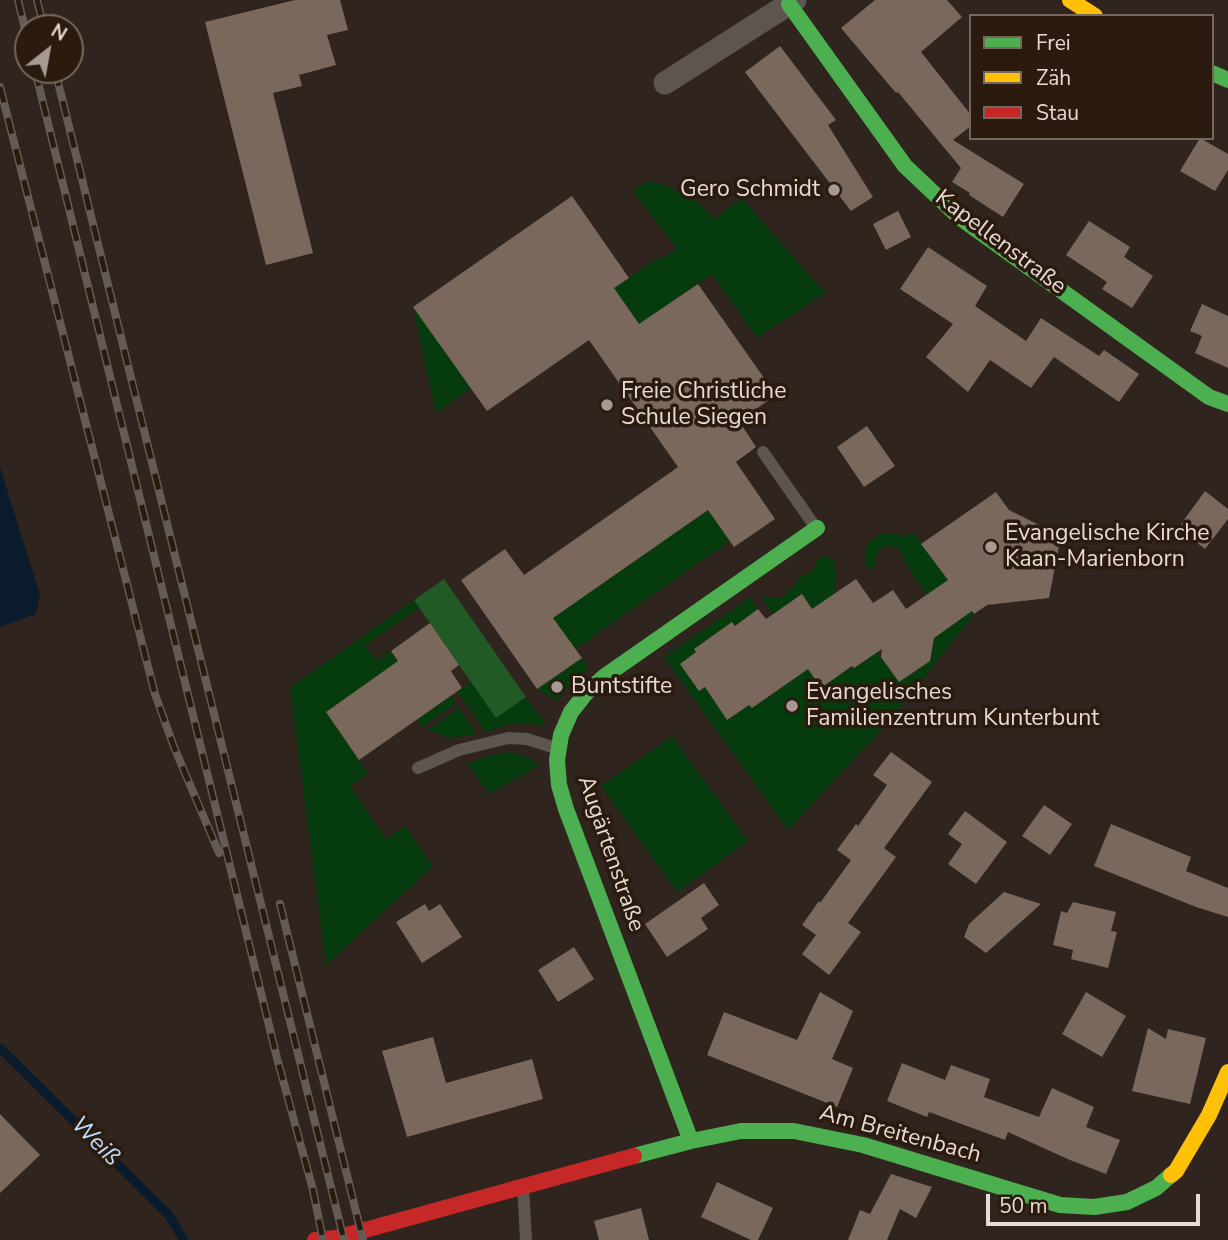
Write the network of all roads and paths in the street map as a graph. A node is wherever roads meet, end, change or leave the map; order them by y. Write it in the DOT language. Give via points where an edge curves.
graph roads {
  1 [pos="1070,0"];
  2 [pos="792,2"];
  3 [pos="1092,14"];
  4 [pos="665,83"];
  5 [pos="1228,404"];
  6 [pos="763,452"];
  7 [pos="817,528"];
  8 [pos="559,750"];
  9 [pos="418,768"];
  10 [pos="1228,1072"];
  11 [pos="691,1141"];
  12 [pos="523,1187"];
  13 [pos="315,1240"];
  14 [pos="526,1240"];
  1 -- 3 [label="street"];
  2 -- 4 [label="street, Kapellenstraße"];
  2 -- 5 [label="street, Kapellenstraße" via="905,166 959,217 1209,397"];
  6 -- 7 [label="lane"];
  7 -- 8 [label="street, Augärtenstraße" via="586,692 571,712"];
  8 -- 9 [label="lane" via="508,738 459,750"];
  8 -- 11 [label="street, Augärtenstraße" via="559,785 566,809"];
  10 -- 11 [label="street, Am Breitenbach" via="1177,1171 1127,1202 1094,1207 1059,1205 863,1145 794,1131 741,1131"];
  11 -- 12 [label="street, Am Breitenbach"];
  12 -- 13 [label="street, Am Breitenbach"];
  12 -- 14 [label="lane"];
}
